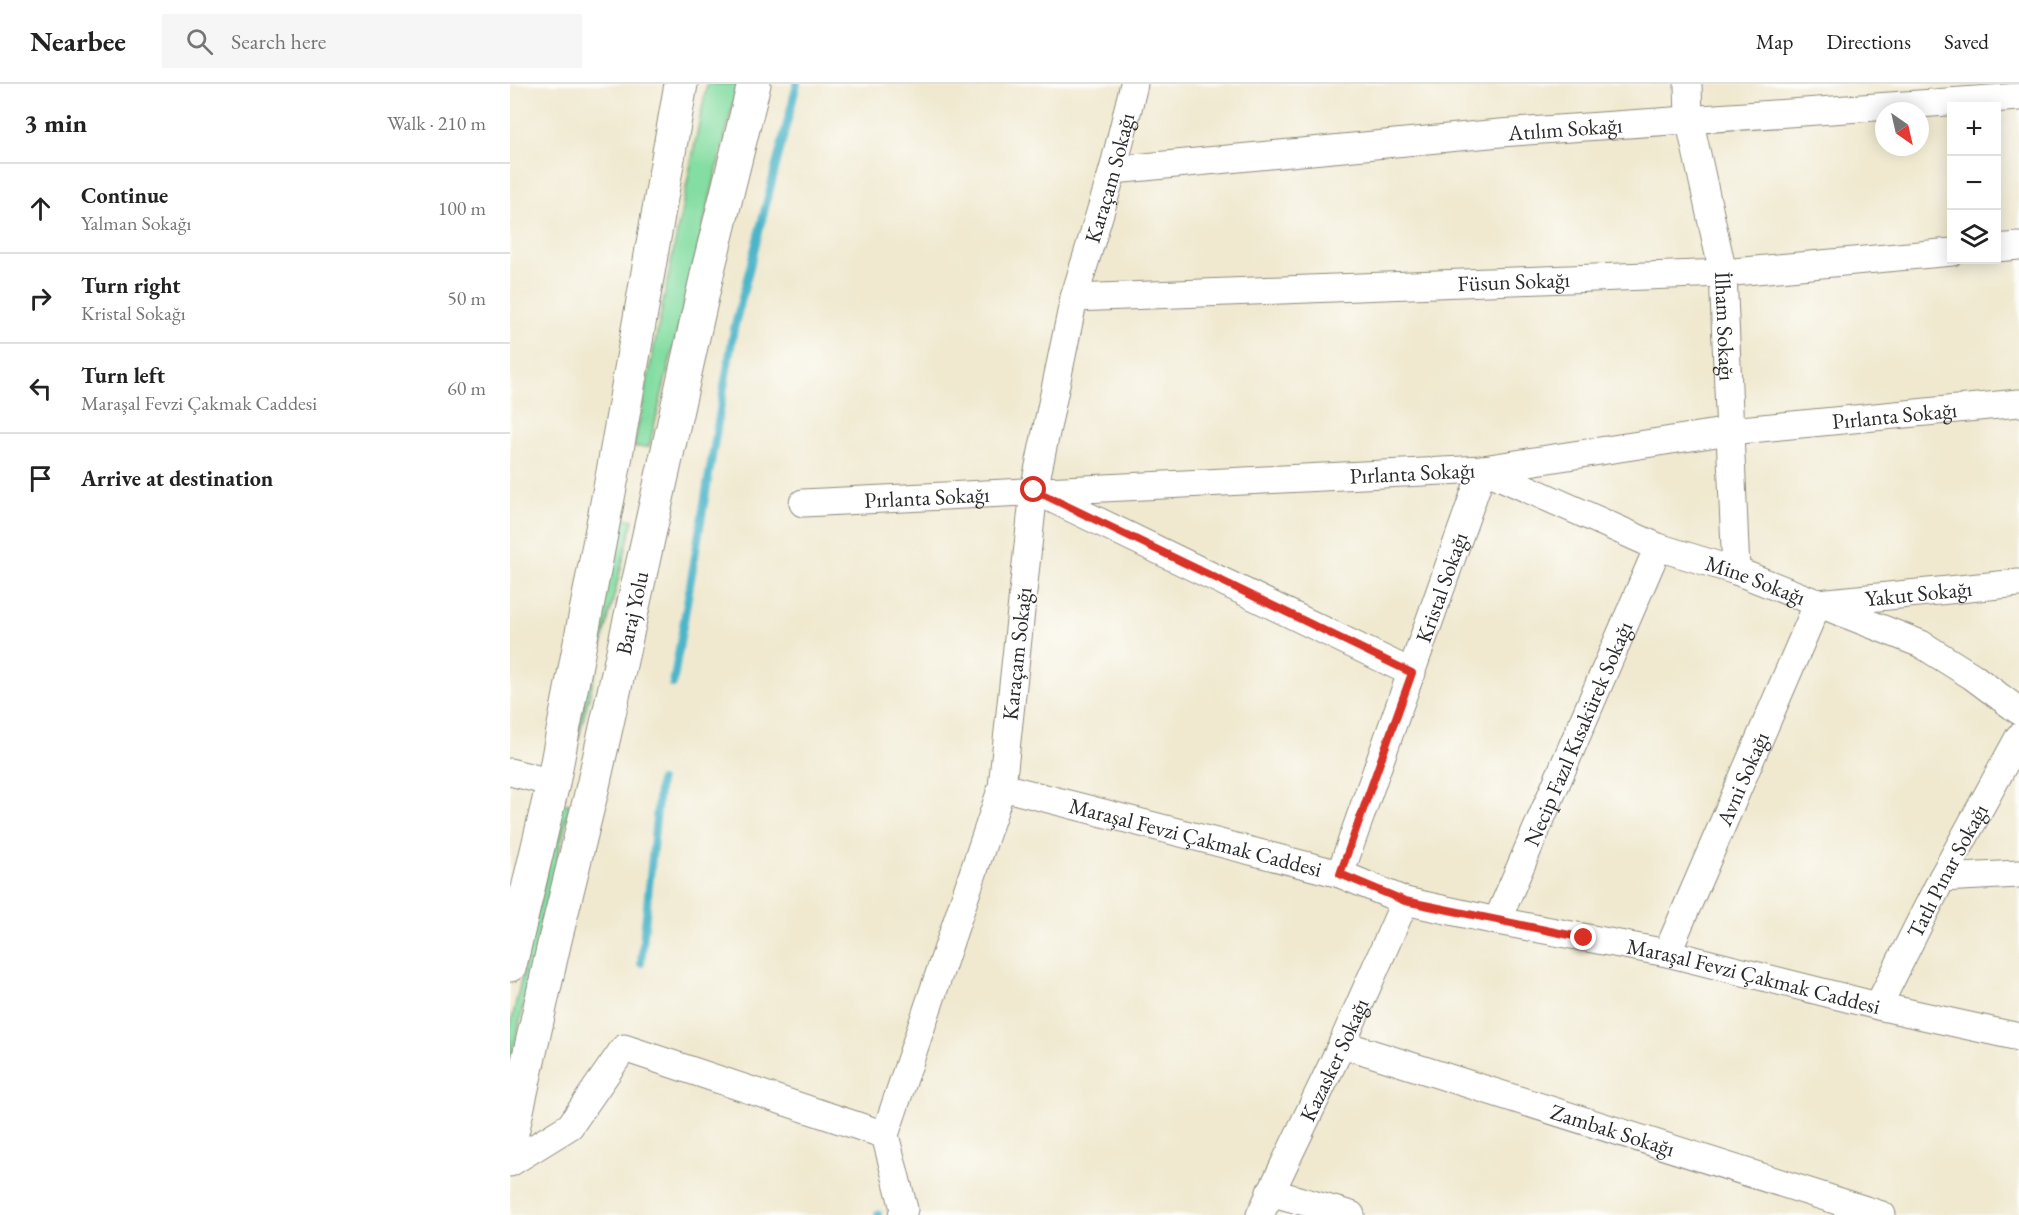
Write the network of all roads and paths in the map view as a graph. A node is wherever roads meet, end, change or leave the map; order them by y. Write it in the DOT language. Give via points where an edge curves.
graph roads {
  1 [pos="681,84"];
  2 [pos="754,84"];
  3 [pos="1134,84"];
  4 [pos="1688,84"];
  5 [pos="2019,96"];
  6 [pos="1689,118"];
  7 [pos="1113,170"];
  8 [pos="2019,246"];
  9 [pos="2001,248"];
  10 [pos="1947,252"];
  11 [pos="1722,273"];
  12 [pos="1074,298"];
  13 [pos="2019,403"];
  14 [pos="1730,431"];
  15 [pos="1483,470"];
  16 [pos="1034,490"];
  17 [pos="803,503"];
  18 [pos="1658,547"];
  19 [pos="1736,571"];
  20 [pos="2019,583"];
  21 [pos="1818,603"];
  22 [pos="1412,673"];
  23 [pos="2019,711"];
  24 [pos="2019,737"];
  25 [pos="510,772"];
  26 [pos="554,783"];
  27 [pos="593,786"];
  28 [pos="1002,787"];
  29 [pos="1340,874"];
  30 [pos="2019,874"];
  31 [pos="1942,878"];
  32 [pos="1405,901"];
  33 [pos="1497,921"];
  34 [pos="1667,953"];
  35 [pos="510,965"];
  36 [pos="1878,1006"];
  37 [pos="2019,1036"];
  38 [pos="1342,1044"];
  39 [pos="885,1135"];
  40 [pos="510,1142"];
  41 [pos="510,1163"];
  42 [pos="1265,1203"];
  43 [pos="902,1215"];
  44 [pos="1351,1215"];
  45 [pos="1882,1215"];
  1 -- 26 [label="main road, Baraj Yolu"];
  2 -- 27 [label="main road, Baraj Yolu" via="708,270"];
  3 -- 7 [label="street, Karaçam Sokağı"];
  4 -- 6 [label="street, İlham Sokağı"];
  5 -- 6 [label="street, Atılım Sokağı"];
  6 -- 7 [label="street, Atılım Sokağı"];
  6 -- 11 [label="street, İlham Sokağı"];
  7 -- 12 [label="street, Karaçam Sokağı"];
  8 -- 9 [label="street"];
  10 -- 11 [label="street, Füsun Sokağı"];
  11 -- 12 [label="street, Füsun Sokağı"];
  11 -- 14 [label="street, İlham Sokağı"];
  12 -- 16 [label="street, Karaçam Sokağı"];
  13 -- 14 [label="street, Pırlanta Sokağı"];
  14 -- 15 [label="street, Pırlanta Sokağı"];
  14 -- 19 [label="street, İlham Sokağı"];
  15 -- 16 [label="street, Pırlanta Sokağı"];
  15 -- 18 [label="street, Mine Sokağı"];
  15 -- 22 [label="street, Kristal Sokağı"];
  16 -- 17 [label="street, Pırlanta Sokağı"];
  16 -- 22 [label="street"];
  16 -- 28 [label="street, Karaçam Sokağı"];
  18 -- 19 [label="street, Mine Sokağı"];
  18 -- 33 [label="street, Necip Fazıl Kısakürek Sokağı"];
  19 -- 21 [label="street, Mine Sokağı"];
  20 -- 21 [label="street, Yakut Sokağı"];
  21 -- 23 [label="street, Mine Sokağı" via="1921,644"];
  21 -- 34 [label="street, Avni Sokağı"];
  22 -- 29 [label="street, Kristal Sokağı"];
  24 -- 31 [label="street, Tatlı Pınar Sokağı"];
  25 -- 26 [label="street"];
  26 -- 27 [label="main road"];
  26 -- 35 [label="main road, Baraj Yolu"];
  27 -- 40 [label="main road, Baraj Yolu"];
  28 -- 29 [label="street, Maraşal Fevzi Çakmak Caddesi"];
  28 -- 39 [label="street, Karaçam Sokağı"];
  29 -- 32 [label="street, Maraşal Fevzi Çakmak Caddesi"];
  30 -- 31 [label="street"];
  31 -- 36 [label="street, Tatlı Pınar Sokağı"];
  32 -- 33 [label="street, Maraşal Fevzi Çakmak Caddesi"];
  32 -- 38 [label="street, Kazasker Sokağı"];
  33 -- 34 [label="street, Maraşal Fevzi Çakmak Caddesi"];
  34 -- 36 [label="street, Maraşal Fevzi Çakmak Caddesi"];
  36 -- 37 [label="street, Maraşal Fevzi Çakmak Caddesi"];
  38 -- 42 [label="street, Kazasker Sokağı"];
  38 -- 45 [label="street, Zambak Sokağı"];
  39 -- 41 [label="street" via="624,1048 570,1126"];
  39 -- 43 [label="street" via="904,1209"];
  42 -- 44 [label="street"];
}
